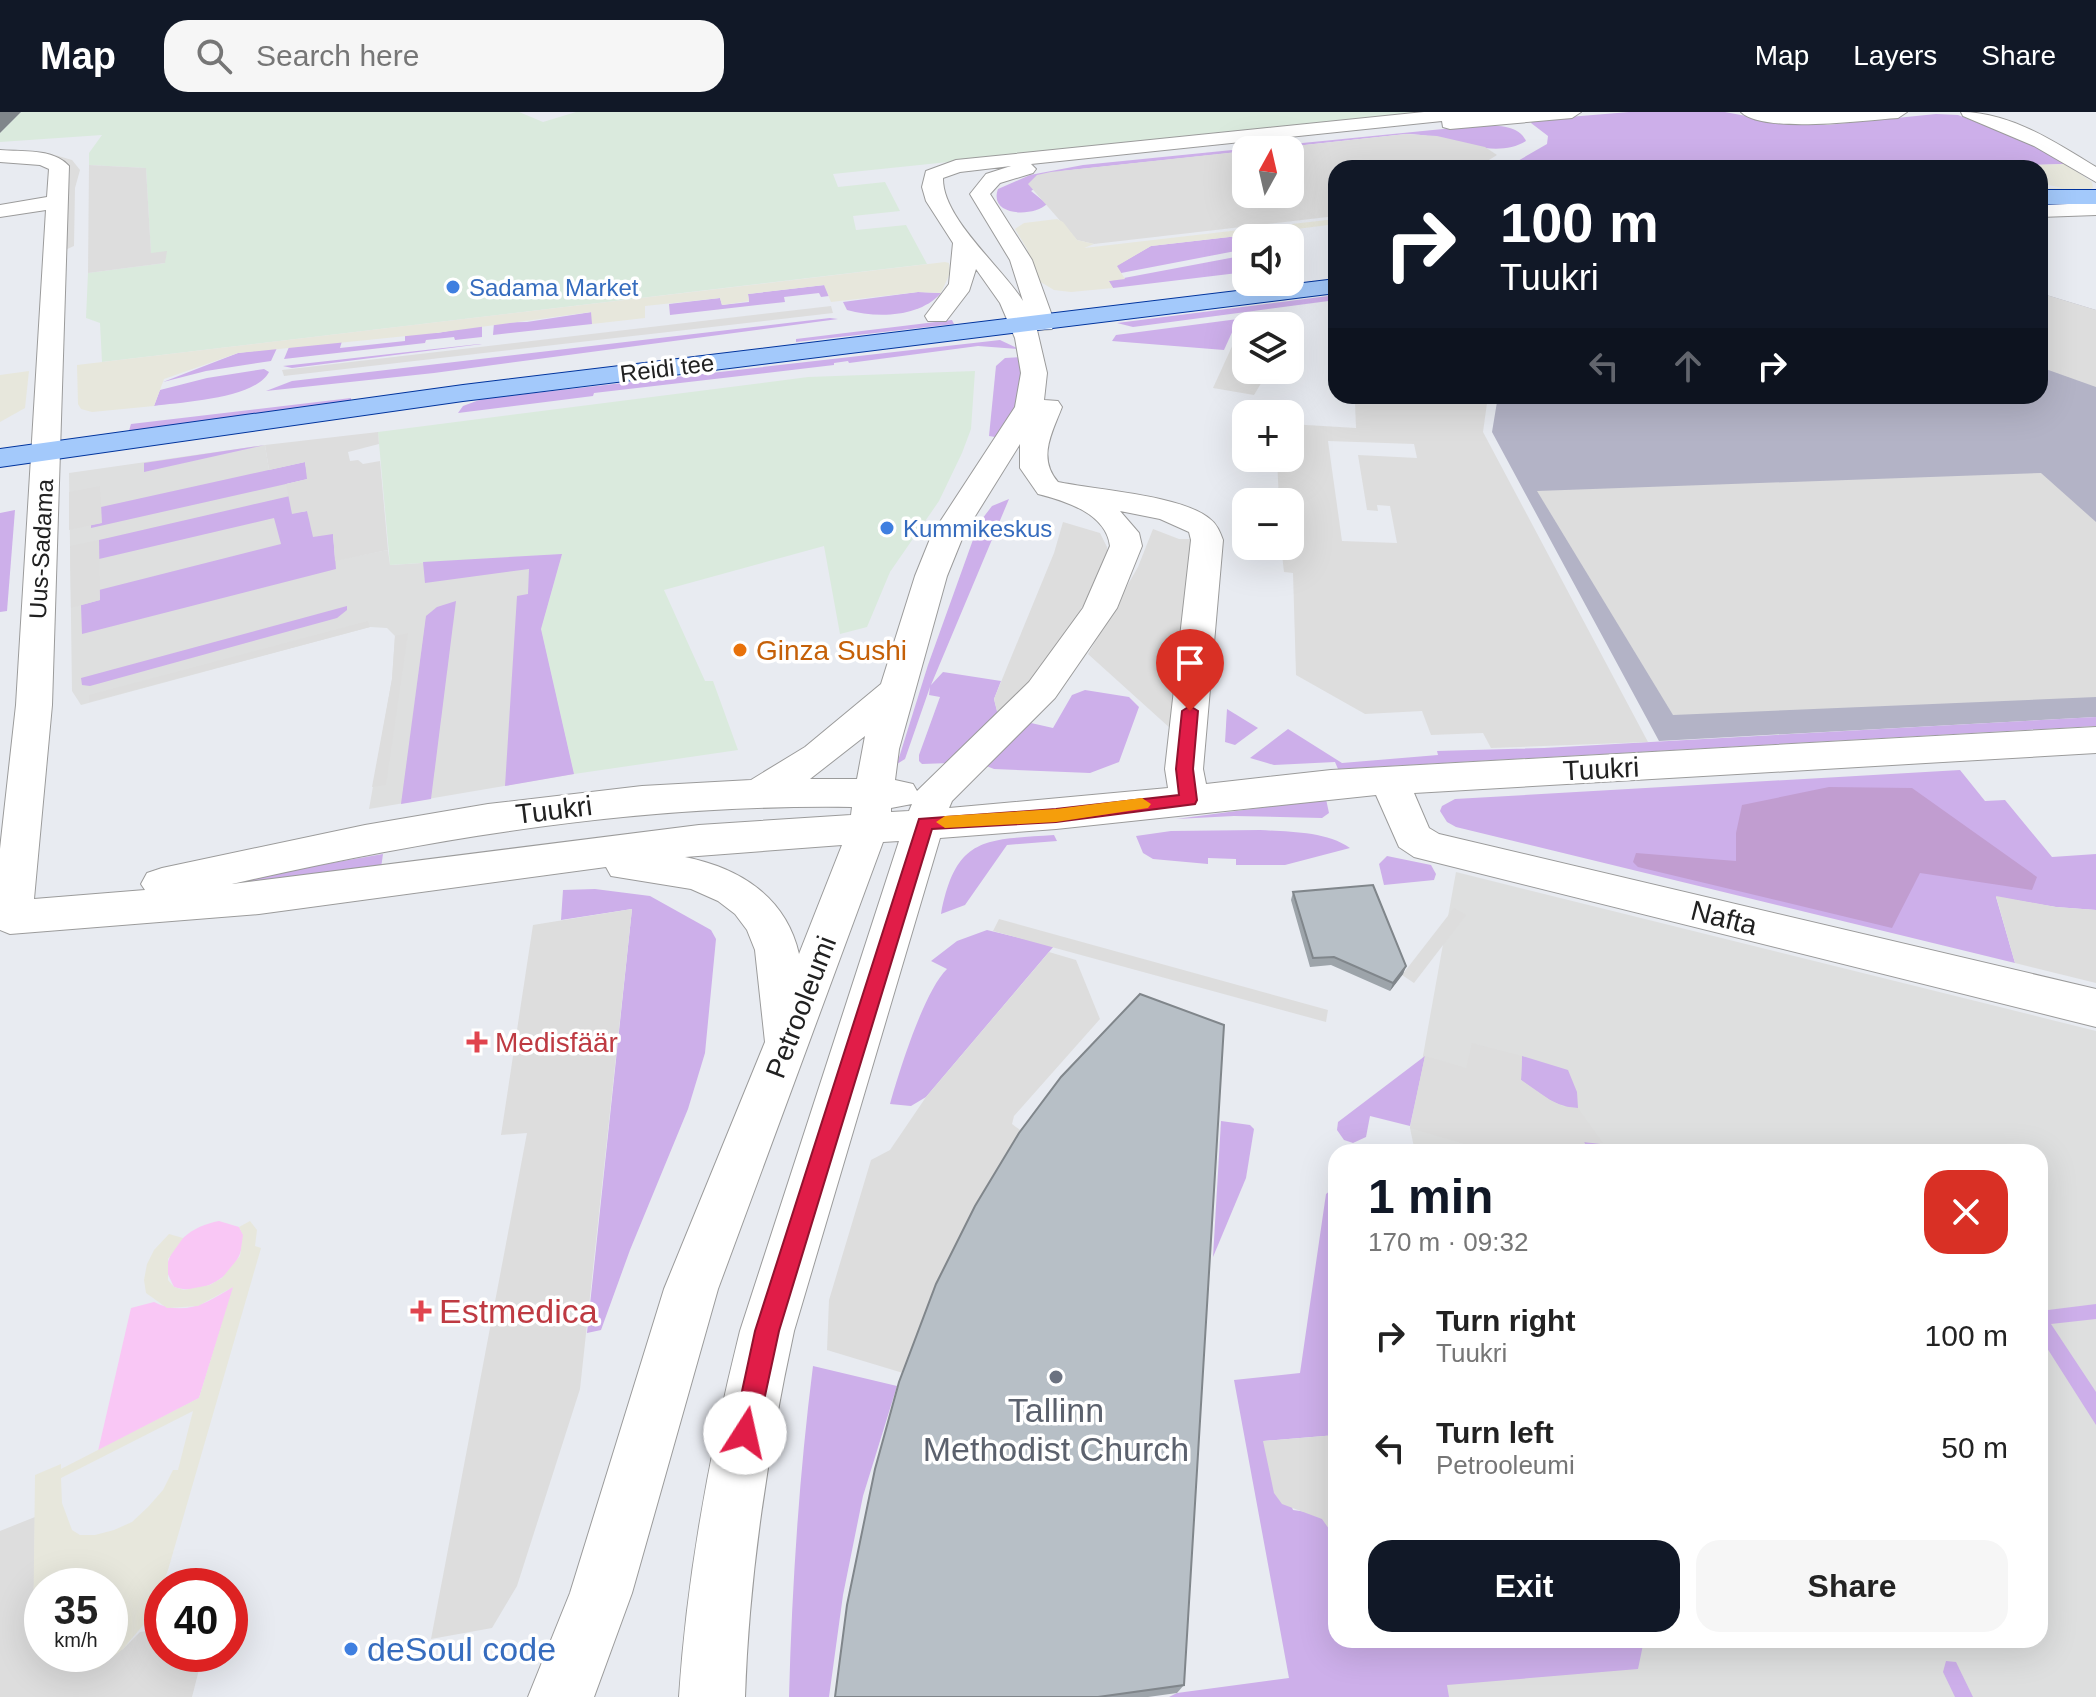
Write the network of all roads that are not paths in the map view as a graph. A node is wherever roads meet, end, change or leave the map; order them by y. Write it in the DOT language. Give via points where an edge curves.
graph roads {
  1 [pos="1478,112"];
  2 [pos="1572,112"];
  3 [pos="1750,112"];
  4 [pos="1898,112"];
  5 [pos="1970,112"];
  6 [pos="2006,112"];
  7 [pos="1510,115"];
  8 [pos="0,156"];
  9 [pos="2096,156"];
  10 [pos="0,164"];
  11 [pos="2096,176"];
  12 [pos="56,191"];
  13 [pos="2048,197"];
  14 [pos="2096,197"];
  15 [pos="2096,209"];
  16 [pos="0,211"];
  17 [pos="2048,211"];
  18 [pos="2048,221"];
  19 [pos="2096,222"];
  20 [pos="964,244"];
  21 [pos="1328,272"];
  22 [pos="1304,274"];
  23 [pos="1232,283"];
  24 [pos="1328,287"];
  25 [pos="1029,315"];
  26 [pos="937,316"];
  27 [pos="0,433"];
  28 [pos="48,440"];
  29 [pos="0,458"];
  30 [pos="1064,493"];
  31 [pos="968,502"];
  32 [pos="898,689"];
  33 [pos="2096,740"];
  34 [pos="1390,781"];
  35 [pos="761,793"];
  36 [pos="1189,800"];
  37 [pos="929,809"];
  38 [pos="870,810"];
  39 [pos="540,861"];
  40 [pos="5,918"];
  41 [pos="2096,1008"];
  42 [pos="787,1045"];
  43 [pos="601,1593"];
  44 [pos="561,1697"];
  45 [pos="594,1697"];
  46 [pos="712,1697"];
  1 -- 20 [label="street" via="947,168 932,181"];
  2 -- 7 [label="street"];
  3 -- 4 [label="street" via="1807,120"];
  5 -- 11 [label="street" via="2050,147"];
  6 -- 9 [label="street"];
  7 -- 25 [label="street" via="1091,159 1002,175 984,184 980,194 1021,260"];
  8 -- 12 [label="street" via="54,162 59,166"];
  10 -- 12 [label="street" via="40,169"];
  12 -- 16 [label="street"];
  12 -- 28 [label="street, Uus-Sadama"];
  13 -- 14 [label="main road"];
  15 -- 17 [label="street"];
  18 -- 19 [label="main road"];
  20 -- 25 [label="street"];
  20 -- 26 [label="street" via="966,276"];
  21 -- 22 [label="main road"];
  23 -- 25 [label="main road, Reidi tee"];
  24 -- 25 [label="main road, Reidi tee"];
  25 -- 26 [label="main road, Reidi tee"];
  25 -- 28 [label="main road, Reidi tee" via="478,391"];
  25 -- 30 [label="street" via="1056,373 1030,465"];
  25 -- 31 [label="street, Petrooleumi" via="1035,392"];
  26 -- 28 [label="main road, Reidi tee" via="456,378"];
  27 -- 28 [label="main road, Reidi tee"];
  28 -- 29 [label="main road, Reidi tee"];
  28 -- 40 [label="street, Uus-Sadama" via="34,705 18,872"];
  30 -- 31 [label="street" via="1004,493"];
  30 -- 36 [label="street" via="1177,514 1204,529 1184,769"];
  30 -- 37 [label="street" via="1104,512 1124,533 1120,566 1100,608 1042,690"];
  31 -- 32 [label="street, Petrooleumi" via="931,576"];
  32 -- 35 [label="street" via="809,763"];
  32 -- 38 [label="street, Petrooleumi" via="880,749"];
  33 -- 34 [label="street, Tuukri"];
  34 -- 36 [label="street, Tuukri"];
  34 -- 41 [label="street, Nafta" via="1413,837 1428,846"];
  35 -- 38 [label="street, Tuukri"];
  35 -- 40 [label="street, Tuukri" via="486,818"];
  36 -- 37 [label="street, Tuukri" via="1056,815"];
  37 -- 38 [label="street, Tuukri"];
  37 -- 46 [label="street" via="764,1345 716,1617"];
  38 -- 39 [label="street, Tuukri"];
  38 -- 42 [label="street, Petrooleumi"];
  39 -- 40 [label="street, Tuukri" via="259,898"];
  39 -- 42 [label="street" via="685,873 722,883 748,900 774,941"];
  42 -- 43 [label="street, Petrooleumi" via="691,1289"];
  43 -- 44 [label="street, Petrooleumi"];
  43 -- 45 [label="street"];
}
